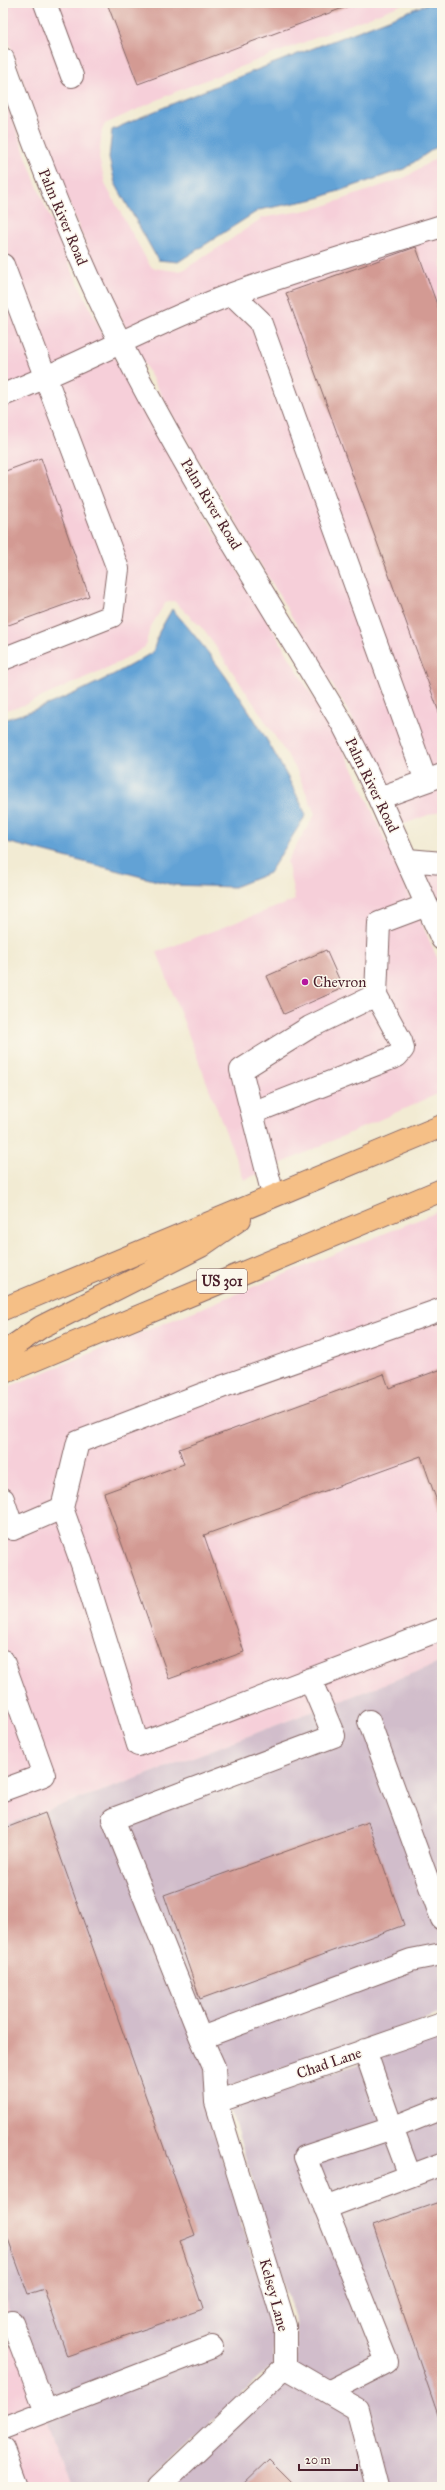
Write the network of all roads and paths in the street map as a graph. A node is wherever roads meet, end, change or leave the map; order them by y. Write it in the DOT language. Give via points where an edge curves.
graph roads {
  1 [pos="45,3"];
  2 [pos="5,70"];
  3 [pos="72,76"];
  4 [pos="442,226"];
  5 [pos="3,265"];
  6 [pos="232,294"];
  7 [pos="121,344"];
  8 [pos="47,378"];
  9 [pos="3,395"];
  10 [pos="3,659"];
  11 [pos="434,778"];
  12 [pos="379,798"];
  13 [pos="408,860"];
  14 [pos="442,863"];
  15 [pos="434,911"];
  16 [pos="442,939"];
  17 [pos="376,995"];
  18 [pos="252,1113"];
  19 [pos="442,1126"];
  20 [pos="442,1190"];
  21 [pos="273,1195"];
  22 [pos="3,1309"];
  23 [pos="442,1309"];
  24 [pos="3,1353"];
  25 [pos="3,1372"];
  26 [pos="3,1500"];
  27 [pos="62,1508"];
  28 [pos="8,1531"];
  29 [pos="442,1629"];
  30 [pos="3,1661"];
  31 [pos="310,1679"];
  32 [pos="369,1721"];
  33 [pos="3,1790"];
  34 [pos="442,1919"];
  35 [pos="442,1954"];
  36 [pos="442,2024"];
  37 [pos="201,2038"];
  38 [pos="365,2050"];
  39 [pos="216,2102"];
  40 [pos="442,2108"];
  41 [pos="392,2128"];
  42 [pos="442,2164"];
  43 [pos="410,2176"];
  44 [pos="325,2208"];
  45 [pos="12,2322"];
  46 [pos="212,2347"];
  47 [pos="286,2367"];
  48 [pos="328,2392"];
  49 [pos="46,2411"];
  50 [pos="3,2428"];
  51 [pos="3,2449"];
  52 [pos="17,2487"];
  53 [pos="158,2487"];
  54 [pos="377,2487"];
  1 -- 3 [label="street"];
  2 -- 7 [label="street, Palm River Road" via="81,261"];
  4 -- 6 [label="street"];
  5 -- 8 [label="street"];
  6 -- 7 [label="street" via="164,322"];
  6 -- 11 [label="street" via="260,321"];
  7 -- 8 [label="street"];
  7 -- 12 [label="street, Palm River Road" via="161,419 342,725"];
  8 -- 9 [label="street"];
  8 -- 10 [label="street" via="118,569 112,616"];
  11 -- 12 [label="street"];
  12 -- 13 [label="street, Palm River Road"];
  13 -- 14 [label="street"];
  13 -- 15 [label="street, Palm River Road"];
  15 -- 16 [label="street, Palm River Road"];
  15 -- 17 [label="street" via="379,923"];
  17 -- 18 [label="street" via="310,1027 241,1070"];
  17 -- 18 [label="street" via="401,1041 403,1049 397,1056"];
  18 -- 21 [label="street"];
  19 -- 21 [label="main road"];
  20 -- 25 [label="main road, US 301"];
  21 -- 22 [label="main road"];
  21 -- 24 [label="main road" via="200,1246 41,1327"];
  23 -- 27 [label="street" via="231,1383 78,1442"];
  26 -- 28 [label="street"];
  27 -- 28 [label="street"];
  27 -- 31 [label="street" via="138,1745"];
  29 -- 31 [label="street"];
  30 -- 33 [label="street" via="44,1775"];
  31 -- 37 [label="street, Kelsey Lane" via="334,1736 113,1819"];
  32 -- 34 [label="street"];
  35 -- 37 [label="street" via="411,1960"];
  36 -- 38 [label="street, Chad Lane"];
  37 -- 39 [label="street, Kelsey Lane" via="214,2067"];
  38 -- 39 [label="street, Chad Lane"];
  38 -- 41 [label="street"];
  39 -- 47 [label="street, Kelsey Lane" via="285,2326"];
  40 -- 41 [label="street"];
  41 -- 43 [label="street"];
  41 -- 44 [label="street" via="305,2157"];
  42 -- 43 [label="street"];
  43 -- 44 [label="street"];
  44 -- 48 [label="street" via="387,2362"];
  45 -- 49 [label="street"];
  46 -- 49 [label="street"];
  47 -- 48 [label="street"];
  47 -- 53 [label="street"];
  48 -- 54 [label="street" via="357,2409"];
  49 -- 50 [label="street"];
  51 -- 52 [label="street"];
}
